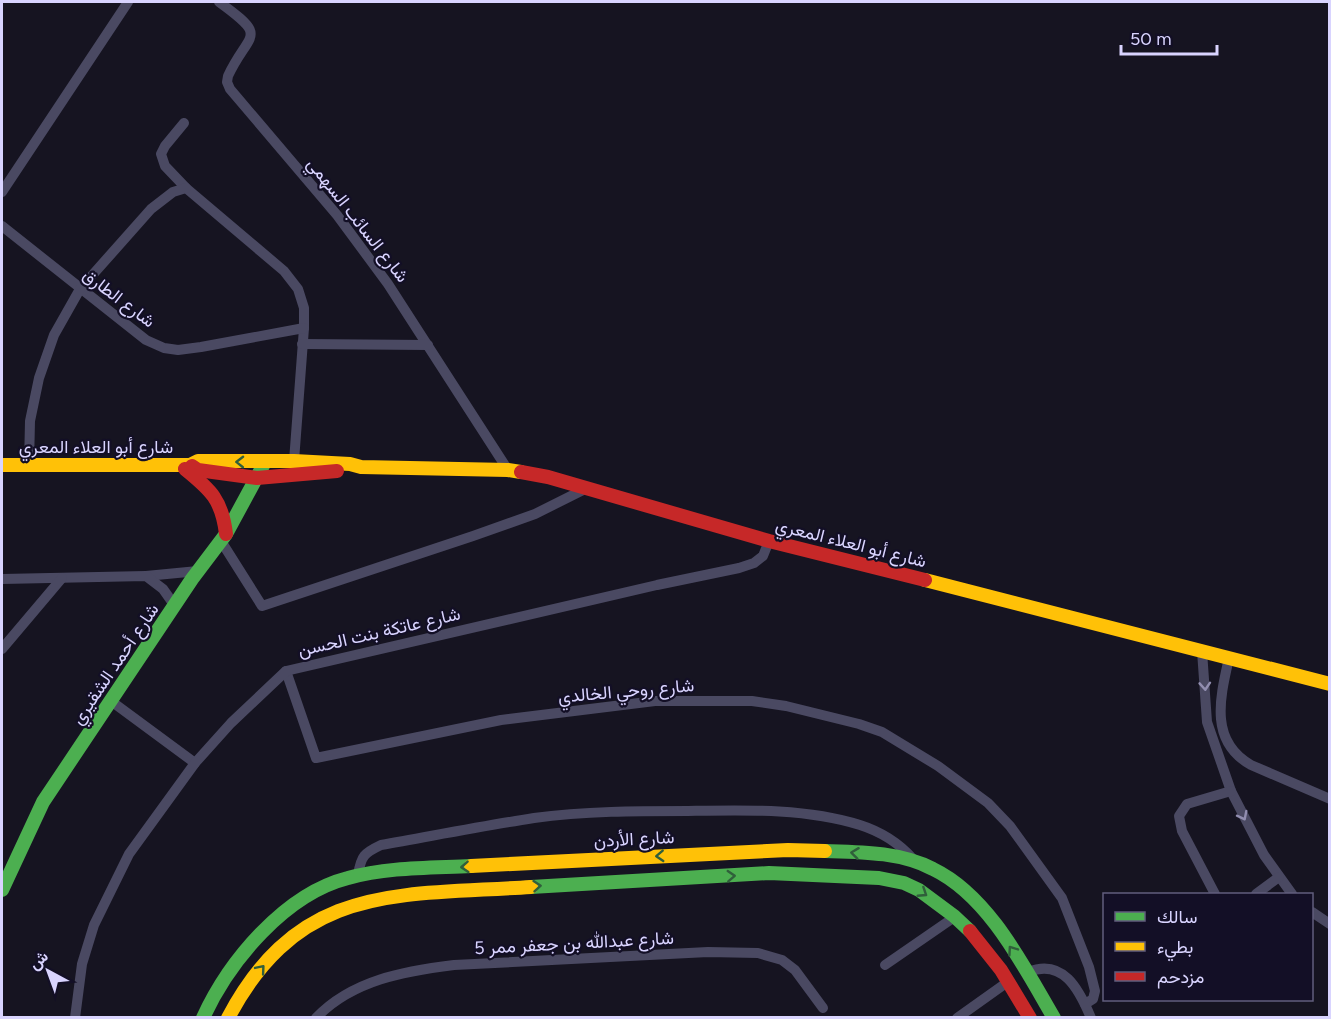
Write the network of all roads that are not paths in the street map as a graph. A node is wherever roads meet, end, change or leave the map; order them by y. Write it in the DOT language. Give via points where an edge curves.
graph roads {
  1 [pos="128,2"];
  2 [pos="219,2"];
  3 [pos="184,123"];
  4 [pos="186,188"];
  5 [pos="2,192"];
  6 [pos="2,226"];
  7 [pos="80,290"];
  8 [pos="304,328"];
  9 [pos="303,344"];
  10 [pos="428,345"];
  11 [pos="294,461"];
  12 [pos="265,462"];
  13 [pos="2,465"];
  14 [pos="29,465"];
  15 [pos="185,465"];
  16 [pos="361,467"];
  17 [pos="507,470"];
  18 [pos="256,478"];
  19 [pos="587,488"];
  20 [pos="224,538"];
  21 [pos="770,541"];
  22 [pos="198,572"];
  23 [pos="146,576"];
  24 [pos="62,578"];
  25 [pos="2,579"];
  26 [pos="175,606"];
  27 [pos="2,649"];
  28 [pos="1202,651"];
  29 [pos="1229,658"];
  30 [pos="286,671"];
  31 [pos="1329,684"];
  32 [pos="111,701"];
  33 [pos="1221,724"];
  34 [pos="1209,728"];
  35 [pos="195,763"];
  36 [pos="1231,791"];
  37 [pos="1329,799"];
  38 [pos="574,860"];
  39 [pos="916,863"];
  40 [pos="358,875"];
  41 [pos="1279,877"];
  42 [pos="575,883"];
  43 [pos="2,890"];
  44 [pos="1214,893"];
  45 [pos="1258,893"];
  46 [pos="1291,893"];
  47 [pos="1313,913"];
  48 [pos="956,916"];
  49 [pos="1329,924"];
  50 [pos="885,965"];
  51 [pos="1028,972"];
  52 [pos="1009,981"];
  53 [pos="1085,1004"];
  54 [pos="823,1008"];
  55 [pos="75,1017"];
  56 [pos="203,1017"];
  57 [pos="228,1017"];
  58 [pos="316,1017"];
  59 [pos="957,1017"];
  60 [pos="1030,1017"];
  61 [pos="1054,1017"];
  62 [pos="1091,1017"];
  1 -- 5 [label="street"];
  2 -- 10 [label="street, شارع السائب السهمي" via="239,16 251,36 228,76 230,89 337,215"];
  3 -- 4 [label="street" via="161,154 165,166"];
  4 -- 7 [label="street" via="173,192 151,209"];
  4 -- 8 [label="street" via="291,279 302,299"];
  6 -- 7 [label="street, شارع الطارق"];
  7 -- 8 [label="street, شارع الطارق" via="146,340 164,348 201,347"];
  7 -- 14 [label="street" via="54,335 39,378 30,421"];
  8 -- 9 [label="street"];
  9 -- 10 [label="street"];
  9 -- 11 [label="street"];
  10 -- 17 [label="street, شارع السائب السهمي"];
  11 -- 12 [label="main road, شارع أبو العلاء المعري"];
  11 -- 16 [label="main road, شارع أبو العلاء المعري"];
  12 -- 15 [label="main road, شارع أبو العلاء المعري, one-way" via="198,461"];
  12 -- 18 [label="main road, شارع أحمد الشقيري"];
  13 -- 14 [label="main road, شارع أبو العلاء المعري"];
  14 -- 15 [label="main road, شارع أبو العلاء المعري"];
  15 -- 18 [label="main road, شارع أبو العلاء المعري"];
  15 -- 20 [label="main road" via="217,497 225,513"];
  16 -- 17 [label="main road, شارع أبو العلاء المعري"];
  16 -- 18 [label="main road, شارع أبو العلاء المعري"];
  17 -- 19 [label="main road, شارع أبو العلاء المعري"];
  18 -- 20 [label="main road, شارع أحمد الشقيري"];
  19 -- 20 [label="street" via="535,514 262,606"];
  19 -- 21 [label="main road, شارع أبو العلاء المعري"];
  20 -- 22 [label="main road, شارع أحمد الشقيري"];
  21 -- 28 [label="main road, شارع أبو العلاء المعري"];
  21 -- 30 [label="street, شارع عاتكة بنت الحسن" via="754,564"];
  22 -- 23 [label="street"];
  22 -- 26 [label="main road, شارع أحمد الشقيري"];
  23 -- 24 [label="street"];
  23 -- 26 [label="street" via="163,589"];
  24 -- 25 [label="street"];
  24 -- 27 [label="street"];
  26 -- 32 [label="main road, شارع أحمد الشقيري"];
  28 -- 29 [label="main road, شارع أبو العلاء المعري"];
  28 -- 34 [label="street, one-way"];
  29 -- 31 [label="main road, شارع أبو العلاء المعري"];
  29 -- 33 [label="street"];
  30 -- 35 [label="street, شارع عاتكة بنت الحسن"];
  30 -- 53 [label="street, شارع روحي الخالدي" via="316,758 501,720 655,701 752,701 830,716 882,732 938,766 988,803 1010,826 1062,898 1095,991 1093,999"];
  32 -- 35 [label="street"];
  32 -- 43 [label="main road, شارع أحمد الشقيري" via="44,802"];
  33 -- 34 [label="street"];
  33 -- 37 [label="street" via="1225,741 1243,761"];
  34 -- 36 [label="street"];
  35 -- 55 [label="street, شارع عاتكة بنت الحسن" via="129,854 93,925 82,964"];
  36 -- 41 [label="street, one-way"];
  36 -- 44 [label="street" via="1187,804 1179,816 1182,831"];
  39 -- 38 [label="main road, شارع الأردن, one-way" via="844,851 788,850"];
  38 -- 40 [label="main road, شارع الأردن, one-way"];
  38 -- 42 [label="main road"];
  39 -- 40 [label="street" via="898,843 880,832 814,815 742,810 622,812 534,818 381,845 360,860"];
  51 -- 39 [label="main road, شارع الأردن, one-way" via="970,895 940,873"];
  40 -- 56 [label="main road, شارع الأردن" via="319,890 278,919 234,962"];
  41 -- 45 [label="street"];
  41 -- 46 [label="street"];
  42 -- 48 [label="main road, one-way" via="790,873 889,878 921,890"];
  57 -- 42 [label="main road, one-way" via="274,953 308,924 336,911 405,894"];
  47 -- 49 [label="street"];
  48 -- 50 [label="street"];
  48 -- 52 [label="main road" via="981,941"];
  51 -- 53 [label="street" via="1053,968 1075,987"];
  51 -- 61 [label="main road, شارع الأردن"];
  52 -- 59 [label="street"];
  52 -- 60 [label="main road"];
  53 -- 62 [label="street"];
  54 -- 58 [label="street, شارع عبدالله بن جعفر ممر 5" via="801,976 782,960 758,953 708,952 417,969 358,989"];
}
